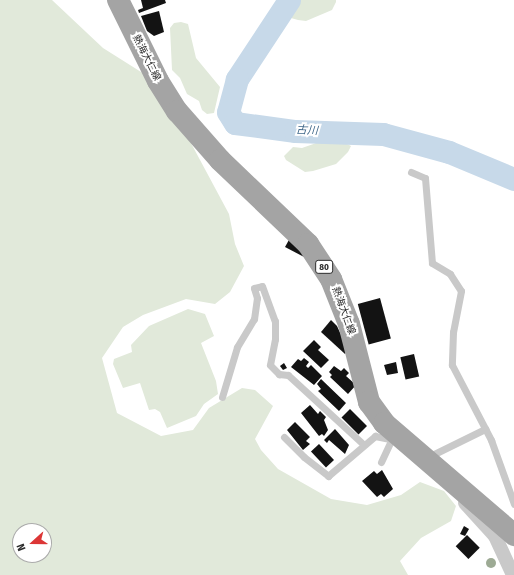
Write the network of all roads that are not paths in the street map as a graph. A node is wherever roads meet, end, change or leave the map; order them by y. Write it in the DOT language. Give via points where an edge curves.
graph roads {
  1 [pos="118,0"];
  2 [pos="411,172"];
  3 [pos="222,397"];
  4 [pos="485,428"];
  5 [pos="284,437"];
  6 [pos="392,437"];
  7 [pos="364,445"];
  8 [pos="424,460"];
  9 [pos="381,462"];
  10 [pos="465,494"];
  11 [pos="514,504"];
  12 [pos="514,535"];
  13 [pos="513,575"];
  1 -- 6 [label="main road, 熱海大仁線 / 80" via="158,81 177,110 220,160 308,244 324,268 349,324 368,402"];
  2 -- 4 [label="lane" via="425,178 432,263 450,274 460,291 453,332 452,360"];
  3 -- 7 [label="lane" via="237,346 254,319 257,298 254,288 262,286 275,321 275,339 270,365 279,374 288,375"];
  4 -- 8 [label="lane"];
  4 -- 11 [label="lane"];
  5 -- 7 [label="lane" via="328,476"];
  6 -- 7 [label="lane" via="375,436"];
  6 -- 8 [label="main road, 熱海大仁線 / 80"];
  6 -- 9 [label="lane"];
  8 -- 10 [label="main road, 熱海大仁線 / 80"];
  10 -- 12 [label="main road, 熱海大仁線 / 80"];
  10 -- 13 [label="street" via="467,507 495,536"];
}
